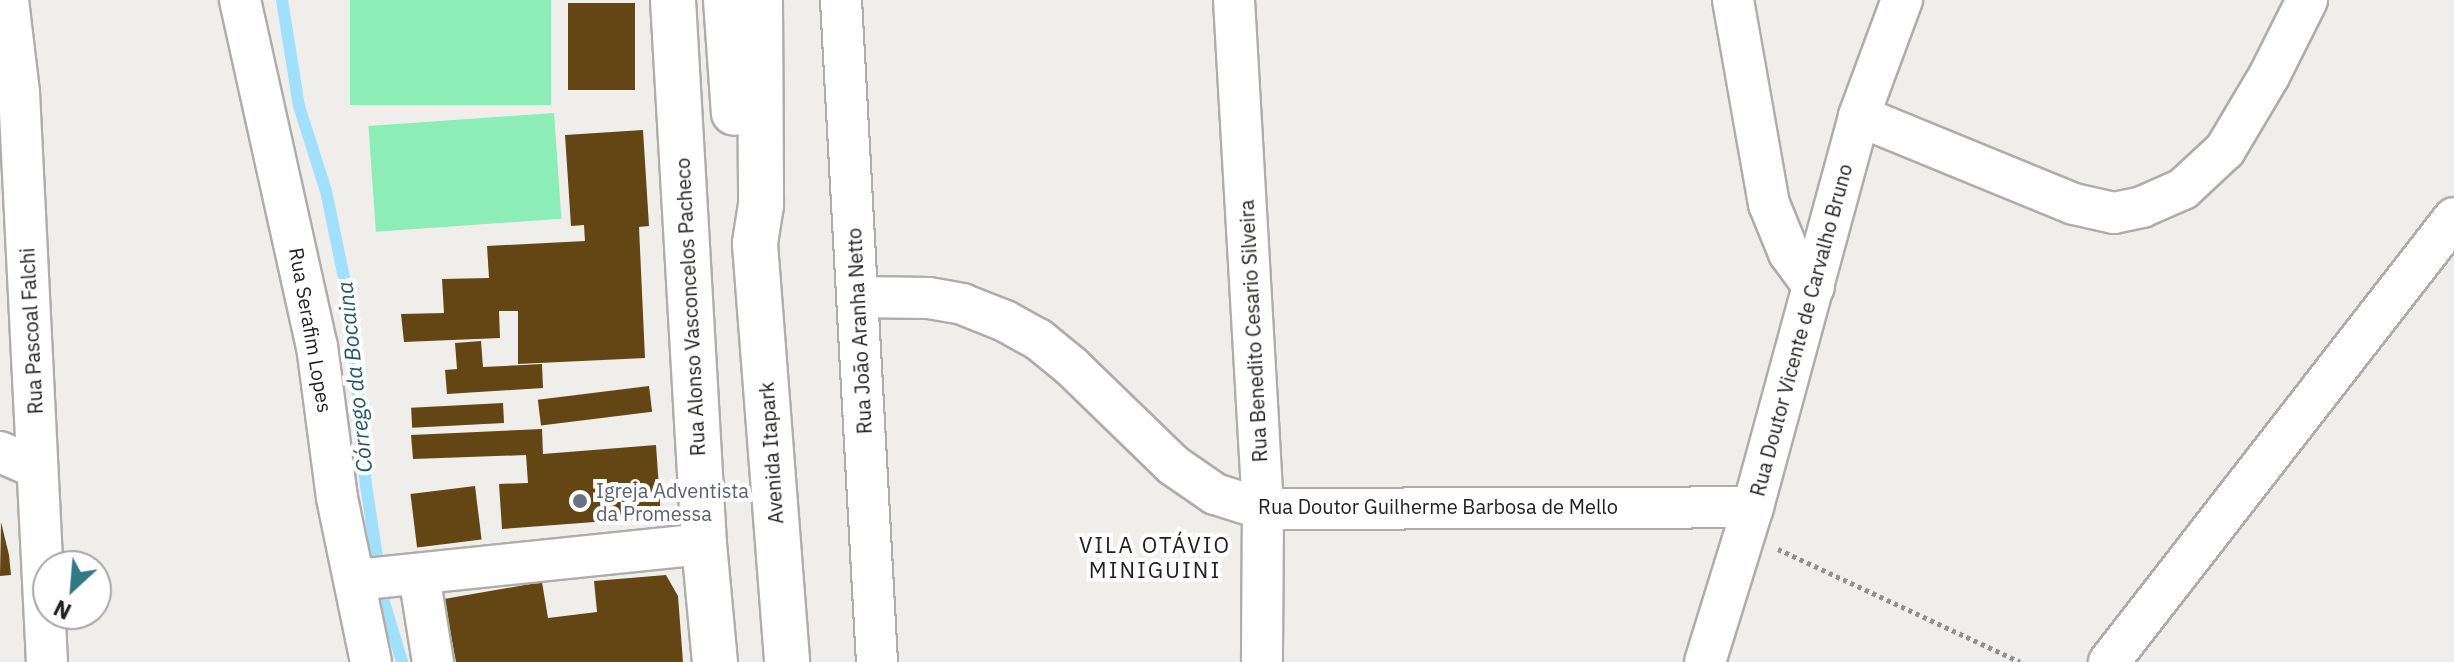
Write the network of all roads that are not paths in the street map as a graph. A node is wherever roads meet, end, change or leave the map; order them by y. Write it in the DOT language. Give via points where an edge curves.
graph roads {
  1 [pos="8,0"];
  2 [pos="240,0"];
  3 [pos="673,0"];
  4 [pos="726,0"];
  5 [pos="760,0"];
  6 [pos="841,0"];
  7 [pos="1234,0"];
  8 [pos="1733,0"];
  9 [pos="1902,0"];
  10 [pos="2307,0"];
  11 [pos="9,88"];
  12 [pos="1859,116"];
  13 [pos="2454,218"];
  14 [pos="755,244"];
  15 [pos="1814,287"];
  16 [pos="857,297"];
  17 [pos="0,452"];
  18 [pos="37,468"];
  19 [pos="1263,509"];
  20 [pos="1749,521"];
  21 [pos="704,544"];
  22 [pos="413,575"];
  23 [pos="360,579"];
  24 [pos="47,662"];
  25 [pos="371,662"];
  26 [pos="433,662"];
  27 [pos="715,662"];
  28 [pos="787,662"];
  29 [pos="877,662"];
  30 [pos="1262,662"];
  31 [pos="1705,662"];
  32 [pos="2109,662"];
  1 -- 11 [label="street, Rua Pascoal Falchi"];
  2 -- 23 [label="street, Rua Serafim Lopes" via="317,346 337,498"];
  3 -- 21 [label="main road, Rua Alonso Vasconcelos Pacheco"];
  4 -- 14 [label="main road, Avenida Itapark" via="740,208"];
  5 -- 14 [label="main road, Avenida Itapark" via="761,205"];
  6 -- 16 [label="street, Rua João Aranha Netto"];
  7 -- 19 [label="street, Rua Benedito Cesario Silveira"];
  8 -- 15 [label="street" via="1769,204 1789,253"];
  9 -- 12 [label="street, Rua Doutor Vicente de Carvalho Bruno"];
  10 -- 12 [label="street" via="2225,150 2183,189 2142,207 2114,213 2074,204"];
  11 -- 18 [label="street, Rua Pascoal Falchi"];
  12 -- 15 [label="street, Rua Doutor Vicente de Carvalho Bruno"];
  13 -- 32 [label="street"];
  14 -- 28 [label="main road, Avenida Itapark"];
  15 -- 20 [label="street, Rua Doutor Vicente de Carvalho Bruno"];
  16 -- 19 [label="street, Rua Doutor Guilherme Barbosa de Mello" via="929,298 1005,321 1038,339 1089,381 1173,465 1215,494"];
  16 -- 29 [label="street, Rua João Aranha Netto"];
  17 -- 18 [label="street"];
  18 -- 24 [label="street, Rua Pascoal Falchi"];
  19 -- 20 [label="street, Rua Doutor Guilherme Barbosa de Mello"];
  19 -- 30 [label="street, Rua Benedito Cesario Silveira"];
  20 -- 31 [label="street, Rua Doutor Vicente de Carvalho Bruno"];
  21 -- 22 [label="street"];
  21 -- 27 [label="main road, Rua Alonso Vasconcelos Pacheco"];
  22 -- 23 [label="street"];
  22 -- 26 [label="street"];
  23 -- 25 [label="street, Rua Serafim Lopes"];
}
